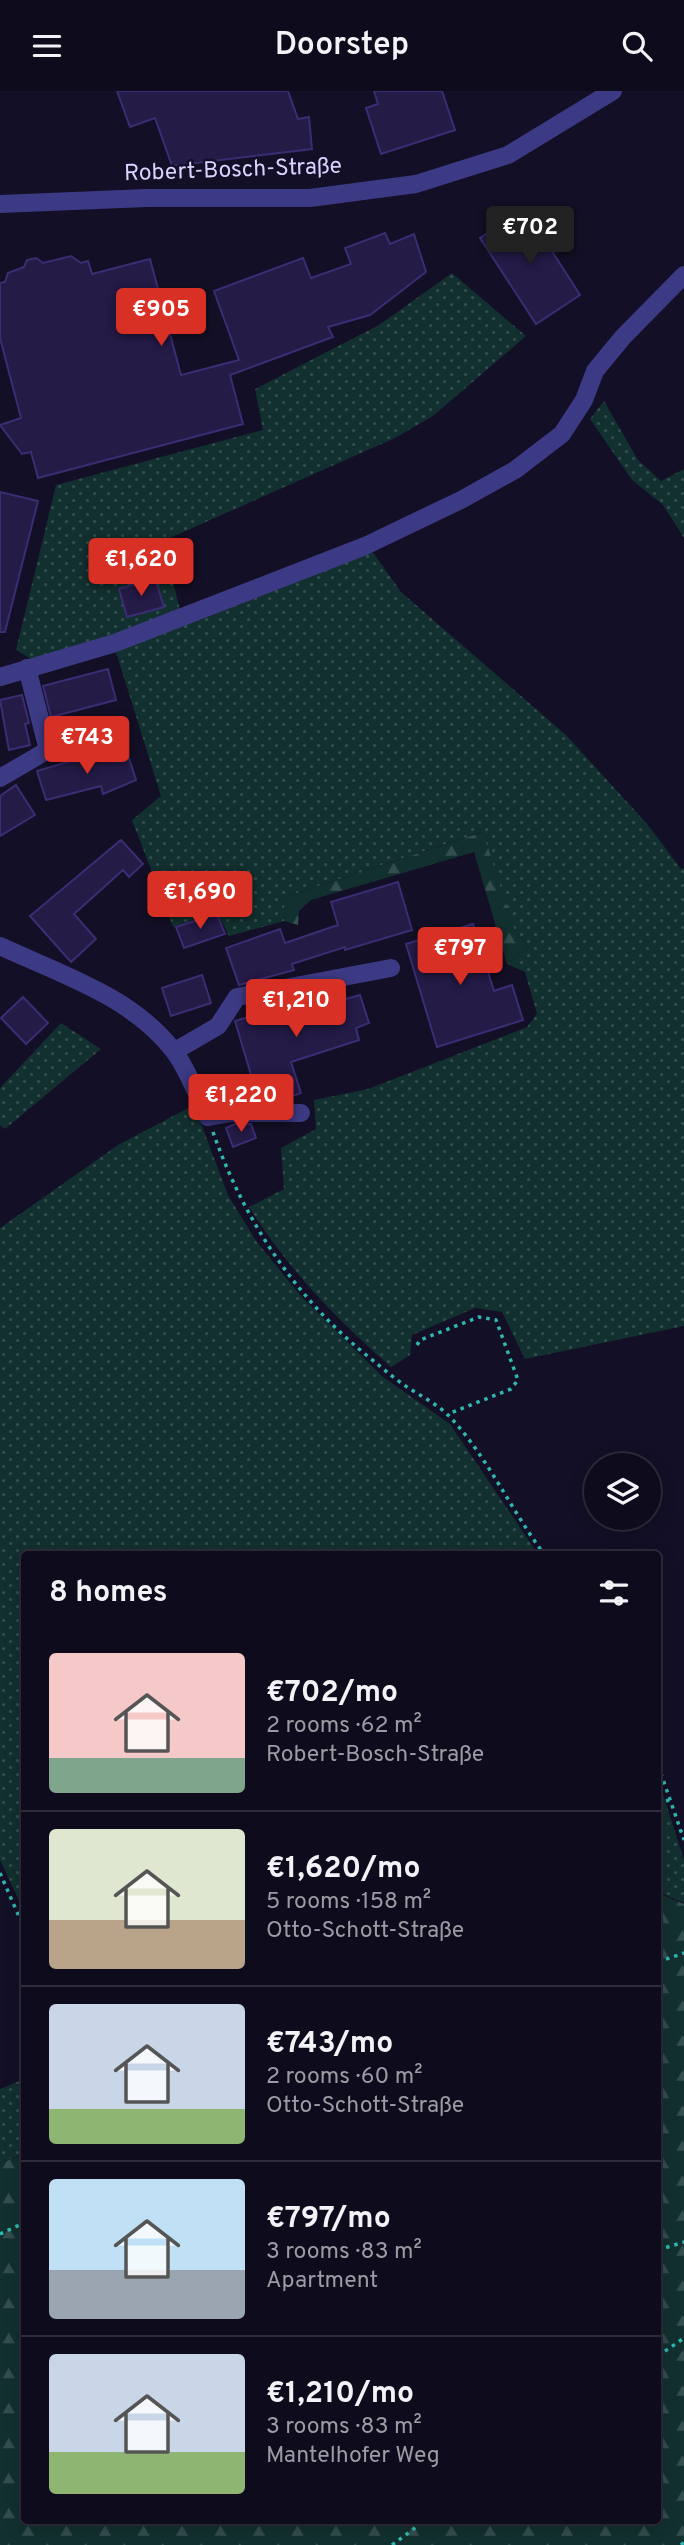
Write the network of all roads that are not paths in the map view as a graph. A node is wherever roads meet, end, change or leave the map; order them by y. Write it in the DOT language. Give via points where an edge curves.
graph roads {
  1 [pos="613,91"];
  2 [pos="0,204"];
  3 [pos="684,275"];
  4 [pos="27,667"];
  5 [pos="0,676"];
  6 [pos="115,733"];
  7 [pos="48,750"];
  8 [pos="0,778"];
  9 [pos="0,946"];
  10 [pos="391,968"];
  11 [pos="175,1051"];
  12 [pos="301,1113"];
  1 -- 2 [label="street, Robert-Bosch-Straße" via="508,155 416,184 310,198"];
  3 -- 4 [label="street" via="594,372 584,400 562,434 514,470 461,501 365,546 115,643"];
  4 -- 5 [label="street"];
  4 -- 7 [label="street"];
  6 -- 7 [label="street"];
  7 -- 8 [label="street"];
  9 -- 11 [label="street" via="94,988 143,1018"];
  10 -- 11 [label="street" via="237,997 218,1026"];
  11 -- 12 [label="street" via="208,1117"];
}
